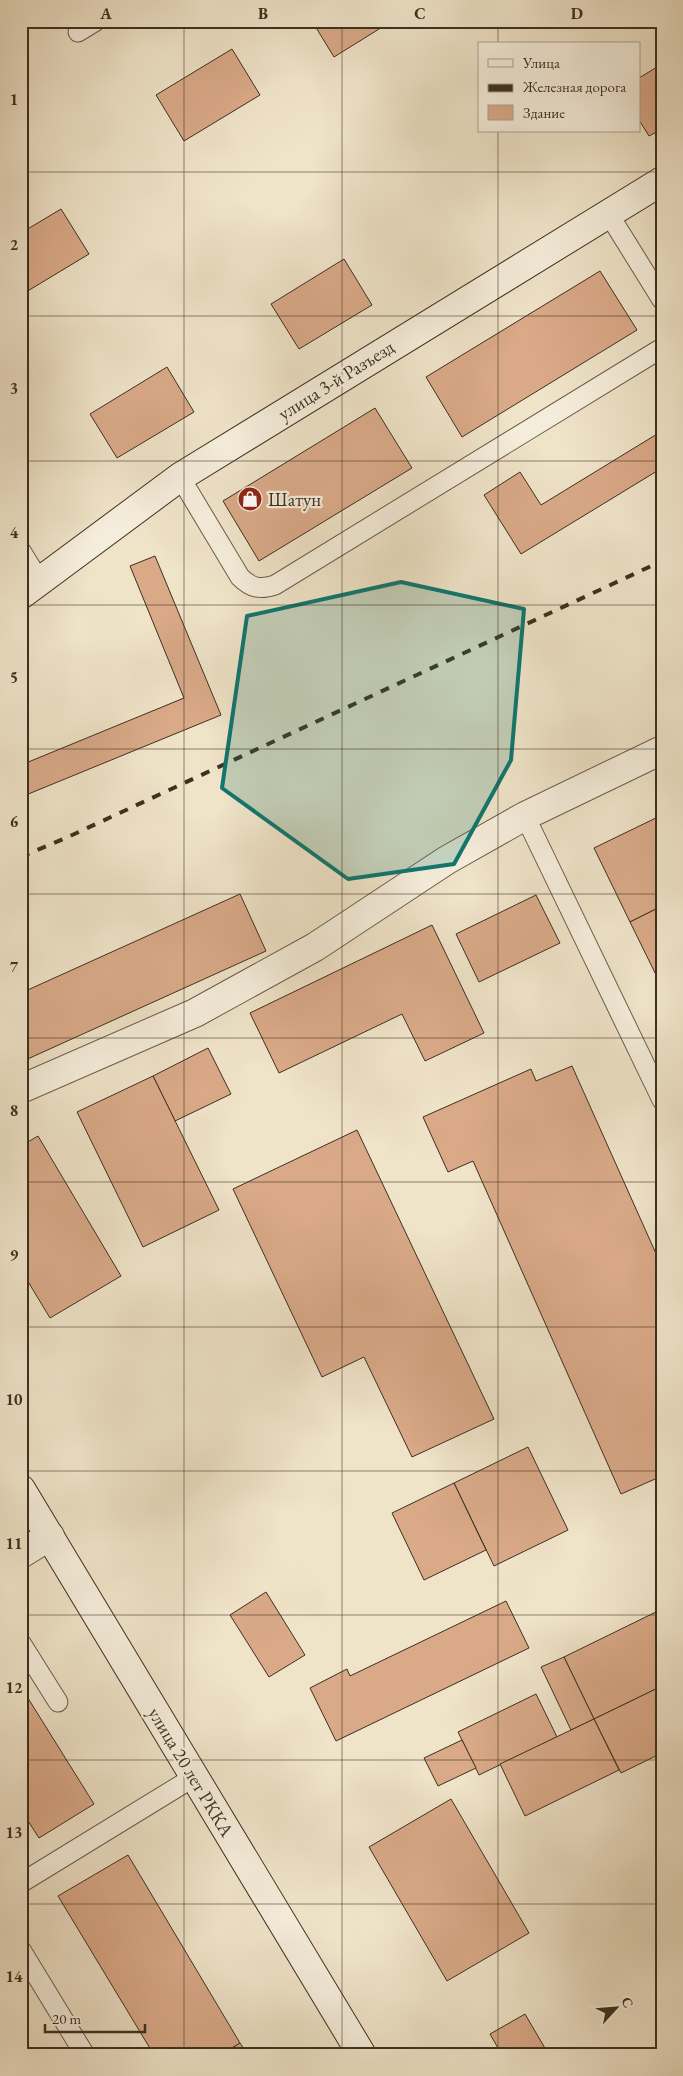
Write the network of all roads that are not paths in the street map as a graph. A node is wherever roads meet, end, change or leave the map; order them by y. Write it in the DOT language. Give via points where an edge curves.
graph roads {
  1 [pos="96,21"];
  2 [pos="78,32"];
  3 [pos="662,181"];
  4 [pos="608,213"];
  5 [pos="662,300"];
  6 [pos="662,348"];
  7 [pos="180,477"];
  8 [pos="21,551"];
  9 [pos="31,588"];
  10 [pos="662,750"];
  11 [pos="525,816"];
  12 [pos="21,1089"];
  13 [pos="662,1100"];
  14 [pos="21,1489"];
  15 [pos="50,1536"];
  16 [pos="21,1554"];
  17 [pos="21,1643"];
  18 [pos="58,1702"];
  19 [pos="194,1778"];
  20 [pos="21,1883"];
  21 [pos="21,1950"];
  22 [pos="85,2055"];
  23 [pos="362,2055"];
  1 -- 2 [label="lane"];
  3 -- 4 [label="main road, улица 3-й Разъезд"];
  4 -- 5 [label="lane"];
  4 -- 7 [label="main road, улица 3-й Разъезд"];
  6 -- 7 [label="lane" via="266,588 256,588 240,577"];
  7 -- 9 [label="main road, улица 3-й Разъезд"];
  8 -- 9 [label="lane"];
  10 -- 11 [label="main road"];
  11 -- 12 [label="main road" via="447,860 315,947 203,1008"];
  11 -- 13 [label="lane"];
  14 -- 15 [label="main road, улица 20 лет РККА"];
  15 -- 16 [label="main road"];
  15 -- 19 [label="main road, улица 20 лет РККА"];
  17 -- 18 [label="lane"];
  19 -- 20 [label="lane"];
  19 -- 23 [label="main road, улица 20 лет РККА"];
  21 -- 22 [label="lane"];
}
